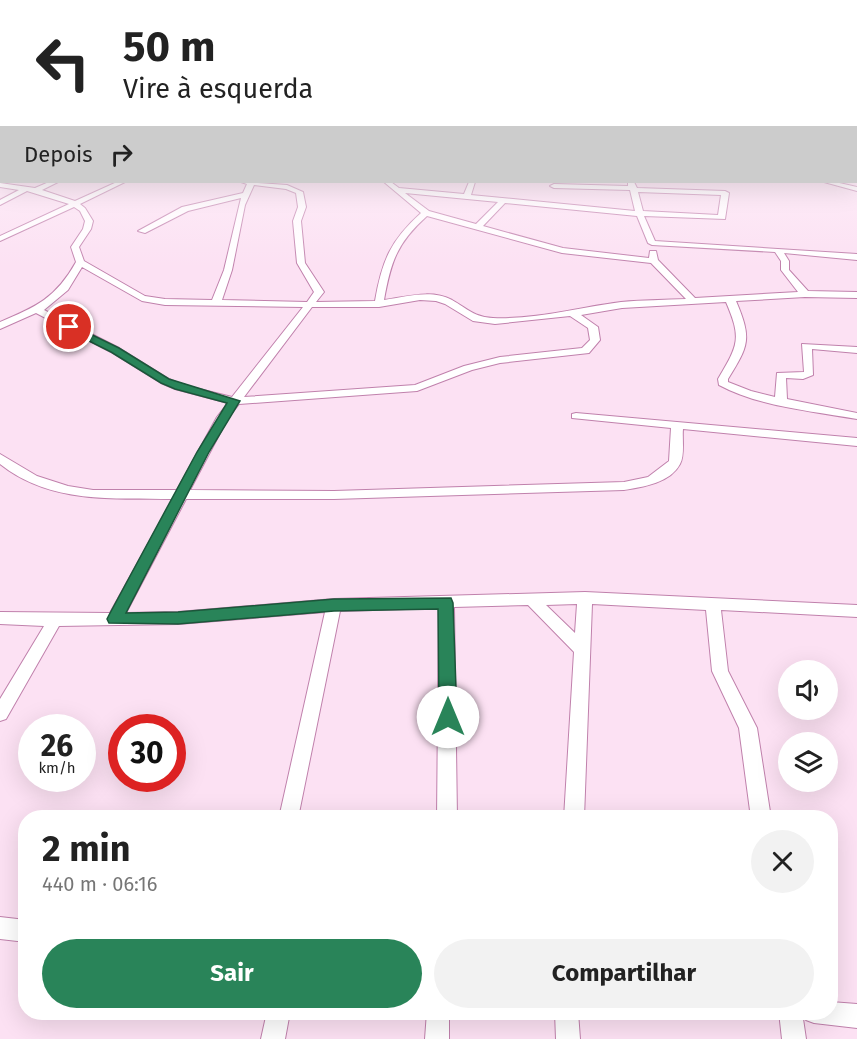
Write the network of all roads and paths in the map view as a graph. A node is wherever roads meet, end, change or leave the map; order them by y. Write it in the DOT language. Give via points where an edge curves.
graph roads {
  1 [pos="51,183"];
  2 [pos="120,183"];
  3 [pos="251,183"];
  4 [pos="258,183"];
  5 [pos="389,183"];
  6 [pos="472,183"];
  7 [pos="832,183"];
  8 [pos="552,184"];
  9 [pos="0,185"];
  10 [pos="633,187"];
  11 [pos="857,189"];
  12 [pos="30,190"];
  13 [pos="400,190"];
  14 [pos="245,195"];
  15 [pos="467,197"];
  16 [pos="502,201"];
  17 [pos="0,203"];
  18 [pos="72,204"];
  19 [pos="550,205"];
  20 [pos="426,213"];
  21 [pos="640,214"];
  22 [pos="478,227"];
  23 [pos="142,231"];
  24 [pos="0,239"];
  25 [pos="652,243"];
  26 [pos="778,250"];
  27 [pos="856,258"];
  28 [pos="654,261"];
  29 [pos="80,262"];
  30 [pos="805,294"];
  31 [pos="857,295"];
  32 [pos="730,298"];
  33 [pos="693,301"];
  34 [pos="216,303"];
  35 [pos="308,304"];
  36 [pos="379,304"];
  37 [pos="39,311"];
  38 [pos="572,313"];
  39 [pos="0,326"];
  40 [pos="857,350"];
  41 [pos="781,400"];
  42 [pos="234,401"];
  43 [pos="576,416"];
  44 [pos="857,416"];
  45 [pos="677,427"];
  46 [pos="857,442"];
  47 [pos="0,458"];
  48 [pos="180,495"];
  49 [pos="585,597"];
  50 [pos="532,600"];
  51 [pos="446,603"];
  52 [pos="713,603"];
  53 [pos="334,605"];
  54 [pos="857,611"];
  55 [pos="0,618"];
  56 [pos="115,619"];
  57 [pos="55,620"];
  58 [pos="583,650"];
  59 [pos="0,714"];
  60 [pos="290,810"];
  61 [pos="447,810"];
  62 [pos="574,810"];
  63 [pos="760,810"];
  64 [pos="0,928"];
  65 [pos="18,930"];
  66 [pos="838,1014"];
  67 [pos="857,1016"];
  68 [pos="277,1020"];
  69 [pos="438,1020"];
  70 [pos="567,1020"];
  71 [pos="791,1020"];
  72 [pos="273,1039"];
  73 [pos="437,1039"];
  74 [pos="568,1039"];
  75 [pos="794,1039"];
  1 -- 12 [label="street"];
  2 -- 18 [label="street"];
  3 -- 14 [label="street"];
  4 -- 35 [label="street" via="294,189 301,197 303,207 297,221 301,263 319,292"];
  5 -- 13 [label="street"];
  6 -- 15 [label="street"];
  7 -- 11 [label="street"];
  8 -- 10 [label="street"];
  8 -- 19 [label="street"];
  9 -- 12 [label="street"];
  10 -- 21 [label="street"];
  10 -- 21 [label="street" via="724,194 722,217"];
  12 -- 17 [label="street"];
  12 -- 18 [label="street"];
  13 -- 15 [label="street"];
  13 -- 20 [label="street"];
  14 -- 23 [label="street" via="185,209"];
  14 -- 34 [label="street" via="228,270"];
  15 -- 16 [label="street"];
  16 -- 19 [label="street"];
  16 -- 22 [label="street"];
  18 -- 24 [label="street"];
  18 -- 29 [label="street" via="88,217 75,247"];
  19 -- 21 [label="street"];
  20 -- 22 [label="street"];
  20 -- 36 [label="street" via="404,232 391,251"];
  21 -- 25 [label="street"];
  22 -- 28 [label="street" via="585,255"];
  25 -- 26 [label="street"];
  25 -- 28 [label="street"];
  26 -- 27 [label="street"];
  26 -- 30 [label="street" via="785,270"];
  28 -- 33 [label="street"];
  29 -- 34 [label="street" via="142,298"];
  29 -- 37 [label="street" via="66,287"];
  30 -- 31 [label="street"];
  30 -- 32 [label="street"];
  32 -- 33 [label="street"];
  32 -- 41 [label="street" via="743,329 742,343 723,383"];
  33 -- 38 [label="street" via="622,305"];
  34 -- 35 [label="street"];
  35 -- 36 [label="street"];
  35 -- 42 [label="street"];
  36 -- 38 [label="street" via="405,298 437,298 473,318 495,321"];
  37 -- 39 [label="street"];
  37 -- 42 [label="street" via="165,381"];
  38 -- 42 [label="street" via="593,327 595,340 585,351 501,360 417,388"];
  40 -- 41 [label="street" via="806,346 809,372 803,376 781,375"];
  41 -- 44 [label="street"];
  42 -- 48 [label="street"];
  43 -- 45 [label="street"];
  45 -- 46 [label="street"];
  45 -- 48 [label="street" via="675,462 663,475 624,486 334,495"];
  47 -- 48 [label="street" via="65,492"];
  48 -- 56 [label="street"];
  49 -- 50 [label="street"];
  49 -- 52 [label="street"];
  49 -- 58 [label="street"];
  50 -- 51 [label="street"];
  50 -- 58 [label="street"];
  51 -- 53 [label="street"];
  51 -- 61 [label="street"];
  52 -- 54 [label="street"];
  52 -- 63 [label="street" via="720,671 748,728"];
  53 -- 56 [label="street" via="178,618"];
  53 -- 60 [label="street"];
  55 -- 57 [label="street"];
  56 -- 57 [label="street"];
  57 -- 59 [label="street"];
  58 -- 62 [label="street"];
  64 -- 65 [label="street"];
  66 -- 67 [label="street"];
  68 -- 72 [label="street"];
  69 -- 73 [label="street"];
  70 -- 74 [label="street"];
  71 -- 75 [label="street"];
}
